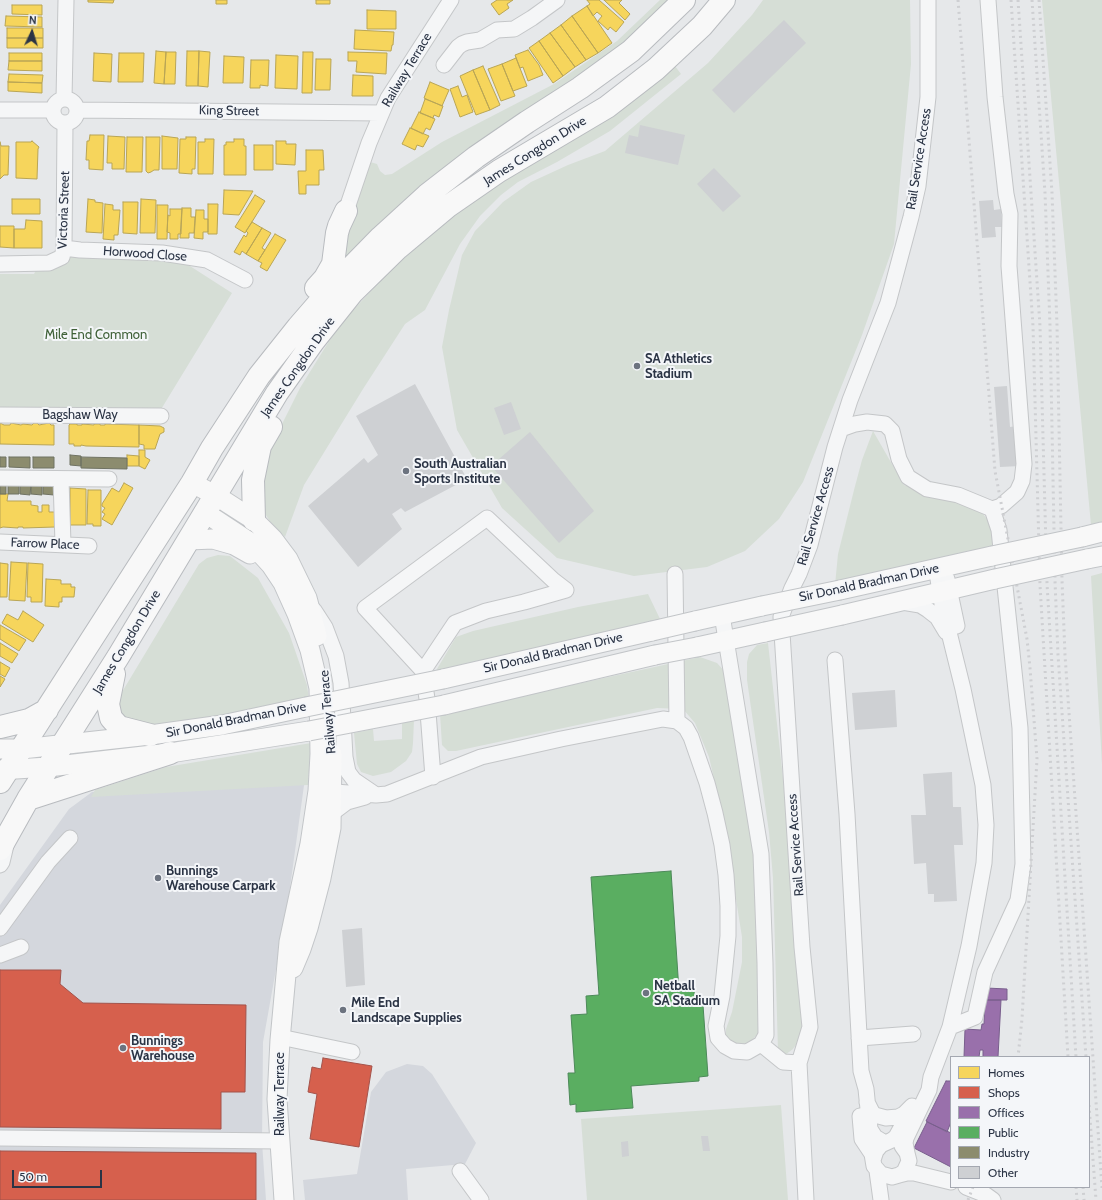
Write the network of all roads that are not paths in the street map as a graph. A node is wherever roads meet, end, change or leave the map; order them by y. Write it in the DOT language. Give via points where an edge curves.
graph roads {
  1 [pos="66,0"];
  2 [pos="451,0"];
  3 [pos="557,0"];
  4 [pos="684,0"];
  5 [pos="724,0"];
  6 [pos="928,0"];
  7 [pos="988,0"];
  8 [pos="444,65"];
  9 [pos="64,98"];
  10 [pos="0,110"];
  11 [pos="53,110"];
  12 [pos="78,110"];
  13 [pos="381,113"];
  14 [pos="65,123"];
  15 [pos="346,211"];
  16 [pos="64,248"];
  17 [pos="0,264"];
  18 [pos="245,280"];
  19 [pos="274,358"];
  20 [pos="300,361"];
  21 [pos="0,415"];
  22 [pos="161,416"];
  23 [pos="841,429"];
  24 [pos="0,478"];
  25 [pos="61,478"];
  26 [pos="109,479"];
  27 [pos="188,490"];
  28 [pos="210,504"];
  29 [pos="992,509"];
  30 [pos="254,520"];
  31 [pos="1102,532"];
  32 [pos="189,540"];
  33 [pos="0,542"];
  34 [pos="62,544"];
  35 [pos="89,546"];
  36 [pos="1094,558"];
  37 [pos="271,565"];
  38 [pos="940,567"];
  39 [pos="675,574"];
  40 [pos="945,591"];
  41 [pos="307,598"];
  42 [pos="899,601"];
  43 [pos="722,615"];
  44 [pos="726,640"];
  45 [pos="952,645"];
  46 [pos="118,657"];
  47 [pos="835,660"];
  48 [pos="423,671"];
  49 [pos="967,706"];
  50 [pos="47,710"];
  51 [pos="677,721"];
  52 [pos="0,727"];
  53 [pos="150,735"];
  54 [pos="62,745"];
  55 [pos="22,749"];
  56 [pos="0,750"];
  57 [pos="170,753"];
  58 [pos="48,767"];
  59 [pos="3,774"];
  60 [pos="433,777"];
  61 [pos="325,791"];
  62 [pos="376,795"];
  63 [pos="28,799"];
  64 [pos="331,814"];
  65 [pos="70,838"];
  66 [pos="4,844"];
  67 [pos="0,865"];
  68 [pos="0,928"];
  69 [pos="20,947"];
  70 [pos="0,955"];
  71 [pos="284,987"];
  72 [pos="950,1027"];
  73 [pos="914,1034"];
  74 [pos="280,1037"];
  75 [pos="859,1038"];
  76 [pos="761,1044"];
  77 [pos="352,1052"];
  78 [pos="799,1063"];
  79 [pos="861,1071"];
  80 [pos="931,1077"];
  81 [pos="867,1102"];
  82 [pos="915,1102"];
  83 [pos="0,1138"];
  84 [pos="280,1141"];
  85 [pos="887,1143"];
  86 [pos="908,1154"];
  87 [pos="875,1165"];
  88 [pos="460,1171"];
  89 [pos="898,1176"];
  90 [pos="947,1180"];
  91 [pos="968,1188"];
  92 [pos="284,1200"];
  93 [pos="481,1200"];
  94 [pos="806,1200"];
  95 [pos="881,1200"];
  96 [pos="885,1200"];
  97 [pos="993,1200"];
  1 -- 9 [label="street"];
  2 -- 13 [label="street, Railway Terrace" via="399,78"];
  3 -- 8 [label="street" via="514,29 497,30 480,40 462,44"];
  4 -- 19 [label="highway, James Congdon Drive" via="632,51 476,157 427,196 336,282"];
  5 -- 20 [label="highway, James Congdon Drive" via="702,26 656,69 607,107 499,171 447,207 398,248 352,293"];
  6 -- 23 [label="street, Rail Service Access" via="928,97 918,186 888,303"];
  7 -- 29 [label="street" via="995,97 1010,214 1009,266 1024,464 1022,482 1016,492 1001,506"];
  9 -- 11 [label="street" via="54,105"];
  9 -- 12 [label="street" via="75,103"];
  10 -- 11 [label="street"];
  11 -- 14 [label="street" via="54,117"];
  12 -- 13 [label="street, King Street"];
  12 -- 14 [label="street" via="73,121"];
  13 -- 15 [label="street, Railway Terrace"];
  14 -- 16 [label="street, Victoria Street"];
  15 -- 19 [label="highway" via="339,226 335,257 330,270 282,328"];
  16 -- 17 [label="street, Victoria Street" via="62,257 49,263"];
  16 -- 18 [label="street, Horwood Close" via="162,253 207,260"];
  19 -- 27 [label="highway, James Congdon Drive" via="259,376 212,448"];
  20 -- 28 [label="highway, James Congdon Drive" via="277,393"];
  20 -- 30 [label="highway" via="294,390 260,446 253,480"];
  21 -- 22 [label="street, Bagshaw Way"];
  23 -- 29 [label="street" via="867,422 884,424 892,431 899,459 908,477 927,489 958,495"];
  23 -- 78 [label="street, Rail Service Access" via="810,545 781,617 802,947 810,1027"];
  24 -- 25 [label="street"];
  25 -- 26 [label="street"];
  25 -- 34 [label="street"];
  27 -- 28 [label="highway"];
  27 -- 50 [label="highway, James Congdon Drive"];
  28 -- 30 [label="main road, Railway Terrace"];
  28 -- 32 [label="highway, James Congdon Drive"];
  28 -- 37 [label="main road, Railway Terrace"];
  29 -- 72 [label="street" via="999,530 1020,728 1023,864 1018,900 985,972 975,1017"];
  30 -- 41 [label="main road, Railway Terrace" via="288,559"];
  31 -- 38 [label="main road, Sir Donald Bradman Drive, bridge"];
  32 -- 37 [label="main road" via="213,539 234,545"];
  32 -- 46 [label="highway, James Congdon Drive"];
  33 -- 34 [label="street, Farrow Place"];
  34 -- 35 [label="street, Farrow Place"];
  36 -- 40 [label="main road, Sir Donald Bradman Drive, bridge"];
  37 -- 61 [label="main road, Railway Terrace" via="283,583 310,650 319,688 320,754"];
  38 -- 40 [label="street" via="938,578"];
  38 -- 43 [label="main road, Sir Donald Bradman Drive, bridge"];
  39 -- 51 [label="street"];
  40 -- 42 [label="main road, Sir Donald Bradman Drive"];
  40 -- 45 [label="street"];
  40 -- 49 [label="street" via="957,623"];
  41 -- 61 [label="main road, Railway Terrace" via="328,687 332,755"];
  41 -- 62 [label="street" via="325,627 336,656 342,683 348,772 354,780"];
  42 -- 44 [label="main road, Sir Donald Bradman Drive, bridge"];
  42 -- 45 [label="street" via="920,605 937,617"];
  43 -- 44 [label="street"];
  43 -- 53 [label="main road, Sir Donald Bradman Drive, bridge" via="443,679 222,725"];
  44 -- 57 [label="main road, Sir Donald Bradman Drive, bridge" via="444,705 309,731"];
  44 -- 76 [label="street" via="761,854 766,1036"];
  45 -- 49 [label="street"];
  46 -- 53 [label="highway" via="108,704 111,718 119,727"];
  46 -- 54 [label="highway, James Congdon Drive"];
  47 -- 75 [label="street" via="847,814"];
  48 -- 48 [label="street" via="365,608 488,518 566,590 486,611 455,623"];
  48 -- 60 [label="street"];
  49 -- 72 [label="street" via="983,785 986,824 984,863 969,946"];
  50 -- 52 [label="highway" via="29,720"];
  50 -- 55 [label="highway, James Congdon Drive"];
  51 -- 60 [label="street" via="663,719 481,757"];
  51 -- 76 [label="street" via="686,728 691,737 707,783 726,875 728,936 716,1026 718,1038 734,1051 747,1052"];
  53 -- 54 [label="main road, Sir Donald Bradman Drive"];
  54 -- 55 [label="main road, Sir Donald Bradman Drive"];
  54 -- 58 [label="highway, James Congdon Drive"];
  55 -- 56 [label="main road, Sir Donald Bradman Drive"];
  55 -- 59 [label="highway, James Congdon Drive"];
  57 -- 58 [label="main road, Sir Donald Bradman Drive"];
  57 -- 63 [label="highway"];
  58 -- 59 [label="main road, Sir Donald Bradman Drive"];
  58 -- 63 [label="highway, James Congdon Drive"];
  60 -- 62 [label="street" via="387,794"];
  61 -- 62 [label="street"];
  61 -- 64 [label="main road, Railway Terrace"];
  61 -- 71 [label="main road, Railway Terrace" via="310,844 289,942"];
  62 -- 64 [label="street" via="347,802"];
  63 -- 66 [label="highway, James Congdon Drive"];
  64 -- 71 [label="main road, Railway Terrace" via="331,828 321,878 308,928"];
  65 -- 68 [label="street" via="48,862"];
  66 -- 67 [label="street"];
  69 -- 70 [label="street"];
  71 -- 74 [label="main road, Railway Terrace"];
  72 -- 80 [label="street"];
  73 -- 75 [label="street"];
  74 -- 77 [label="street"];
  74 -- 84 [label="main road, Railway Terrace" via="277,1099"];
  75 -- 79 [label="street"];
  76 -- 78 [label="street" via="783,1062"];
  78 -- 94 [label="street, Rail Service Access"];
  79 -- 81 [label="street"];
  79 -- 87 [label="street" via="858,1092 861,1134"];
  80 -- 82 [label="street"];
  80 -- 86 [label="street" via="929,1090 906,1138"];
  81 -- 82 [label="street" via="872,1112 886,1118 904,1114"];
  81 -- 85 [label="street" via="872,1133"];
  82 -- 85 [label="street" via="898,1134"];
  83 -- 84 [label="street"];
  84 -- 92 [label="main road, Railway Terrace"];
  85 -- 86 [label="street" via="900,1144"];
  85 -- 87 [label="street" via="876,1151"];
  86 -- 89 [label="street" via="907,1167"];
  86 -- 90 [label="street" via="910,1158"];
  87 -- 89 [label="street" via="886,1177"];
  87 -- 95 [label="street"];
  88 -- 93 [label="street"];
  89 -- 90 [label="street" via="914,1173"];
  89 -- 96 [label="street"];
  91 -- 97 [label="street"];
}
